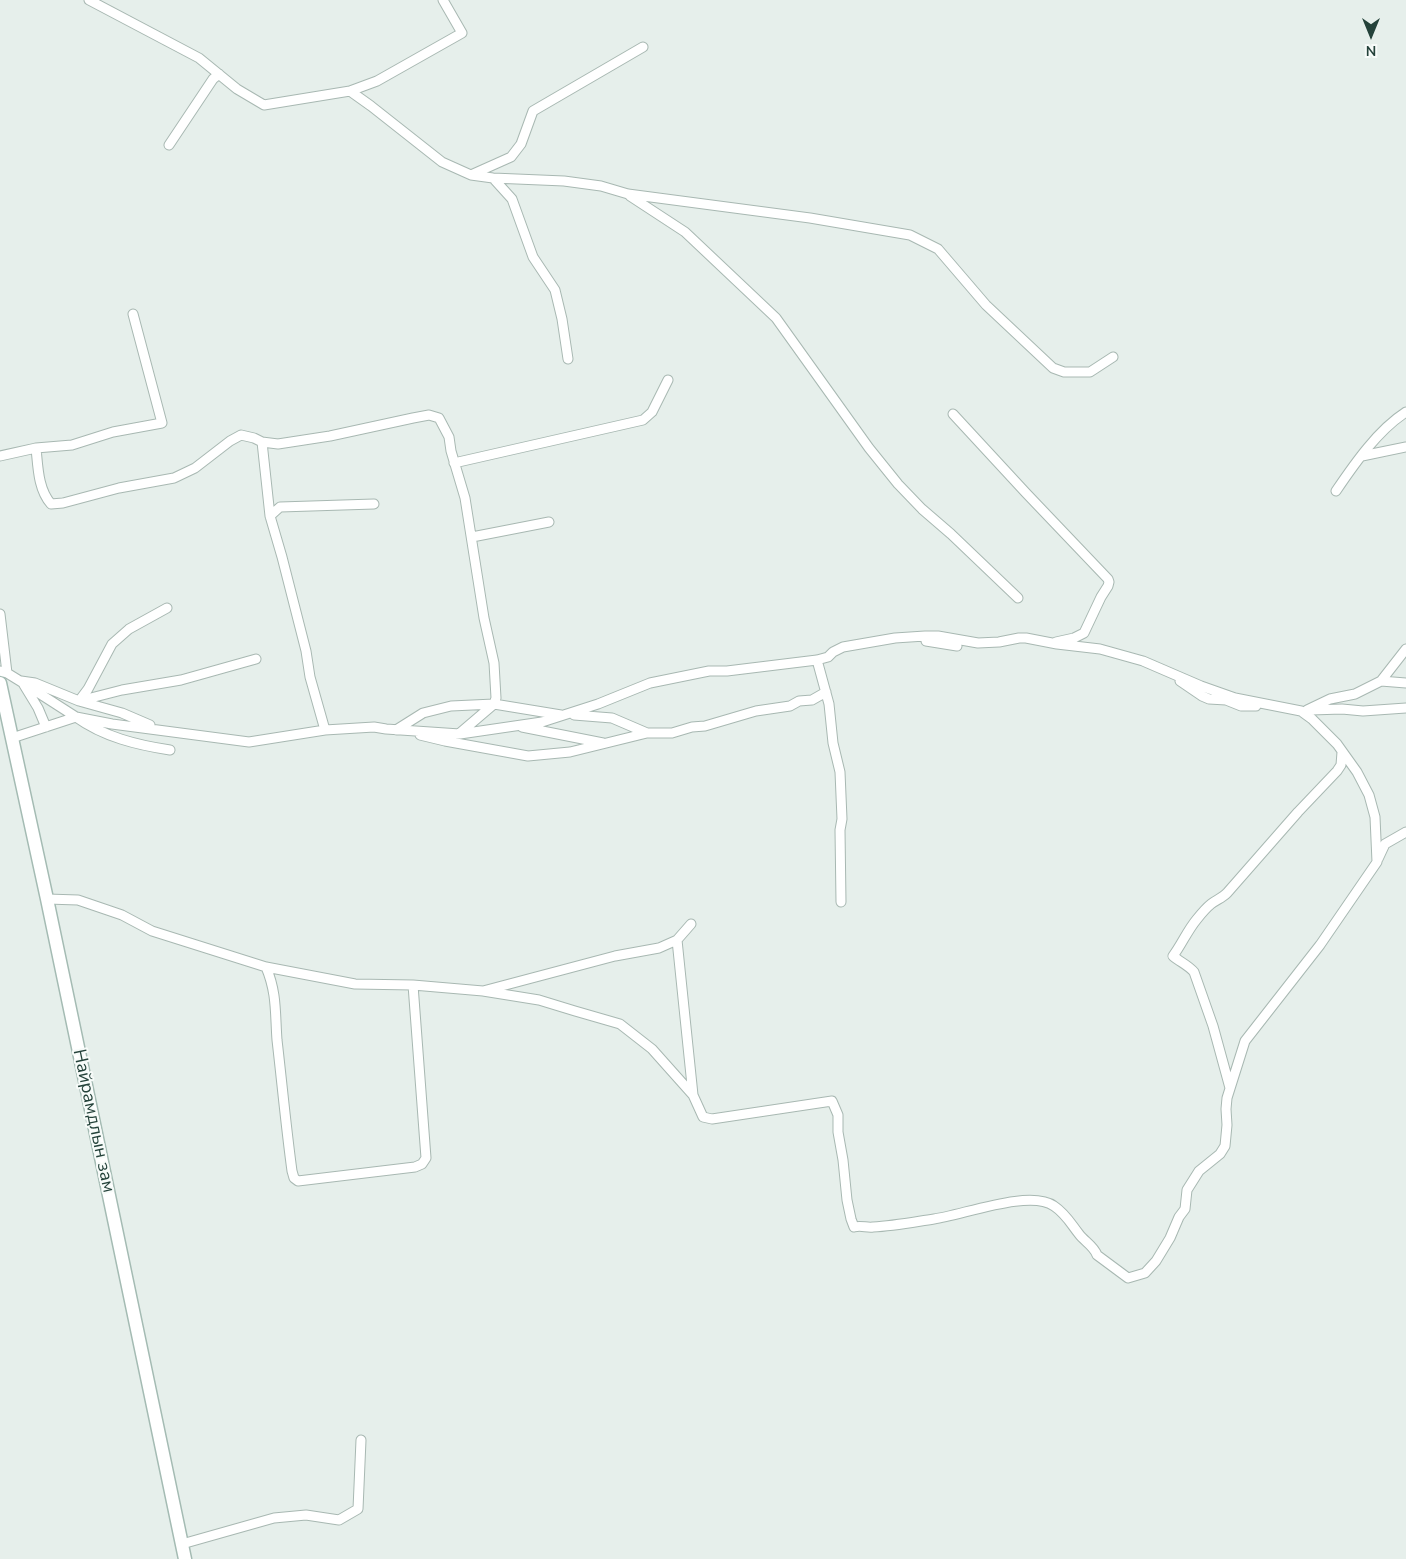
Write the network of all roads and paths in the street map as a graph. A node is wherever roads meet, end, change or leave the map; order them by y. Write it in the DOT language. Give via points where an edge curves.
graph roads {
  1 [pos="89,0"];
  2 [pos="443,0"];
  3 [pos="644,47"];
  4 [pos="219,74"];
  5 [pos="350,91"];
  6 [pos="168,146"];
  7 [pos="471,175"];
  8 [pos="493,178"];
  9 [pos="628,194"];
  10 [pos="133,314"];
  11 [pos="1113,357"];
  12 [pos="568,359"];
  13 [pos="668,380"];
  14 [pos="1406,412"];
  15 [pos="953,414"];
  16 [pos="262,442"];
  17 [pos="1406,447"];
  18 [pos="36,448"];
  19 [pos="0,456"];
  20 [pos="1362,456"];
  21 [pos="454,463"];
  22 [pos="1336,491"];
  23 [pos="374,504"];
  24 [pos="270,516"];
  25 [pos="549,522"];
  26 [pos="472,538"];
  27 [pos="1018,598"];
  28 [pos="167,608"];
  29 [pos="0,614"];
  30 [pos="1053,644"];
  31 [pos="1406,649"];
  32 [pos="256,659"];
  33 [pos="818,660"];
  34 [pos="2,676"];
  35 [pos="1381,681"];
  36 [pos="22,683"];
  37 [pos="1406,683"];
  38 [pos="826,692"];
  39 [pos="79,701"];
  40 [pos="494,704"];
  41 [pos="1406,708"];
  42 [pos="1304,710"];
  43 [pos="565,715"];
  44 [pos="76,717"];
  45 [pos="515,726"];
  46 [pos="46,727"];
  47 [pos="157,728"];
  48 [pos="325,730"];
  49 [pos="396,730"];
  50 [pos="411,730"];
  51 [pos="647,733"];
  52 [pos="460,734"];
  53 [pos="12,738"];
  54 [pos="606,743"];
  55 [pos="170,750"];
  56 [pos="1342,752"];
  57 [pos="1406,832"];
  58 [pos="1376,862"];
  59 [pos="47,899"];
  60 [pos="841,902"];
  61 [pos="691,924"];
  62 [pos="677,940"];
  63 [pos="266,968"];
  64 [pos="413,985"];
  65 [pos="483,991"];
  66 [pos="1230,1088"];
  67 [pos="694,1095"];
  68 [pos="361,1440"];
  69 [pos="182,1544"];
  70 [pos="185,1559"];
  1 -- 4 [label="street" via="199,58"];
  2 -- 5 [label="street" via="462,33 377,81"];
  3 -- 7 [label="street" via="533,111 521,144 511,158"];
  4 -- 5 [label="street" via="264,105"];
  4 -- 6 [label="street"];
  5 -- 7 [label="street" via="442,162"];
  7 -- 8 [label="street"];
  8 -- 9 [label="street" via="564,181"];
  8 -- 12 [label="street" via="512,199 533,257 555,290"];
  9 -- 11 [label="street" via="910,235 938,249 986,305 1053,368 1064,372 1090,372"];
  9 -- 27 [label="street" via="685,232 776,318 898,484"];
  10 -- 18 [label="street" via="162,423 72,444"];
  13 -- 21 [label="street" via="652,412 643,420"];
  14 -- 20 [label="street" via="1388,425"];
  15 -- 30 [label="street" via="1110,582 1084,633"];
  16 -- 18 [label="street" via="240,435 195,468 174,478 51,504 44,496"];
  16 -- 21 [label="street" via="278,444 330,436 429,415 439,418 450,437"];
  16 -- 24 [label="street"];
  17 -- 20 [label="street"];
  18 -- 19 [label="street"];
  20 -- 22 [label="street"];
  21 -- 26 [label="street" via="465,498"];
  23 -- 24 [label="street" via="280,507"];
  24 -- 48 [label="street"];
  25 -- 26 [label="street"];
  26 -- 40 [label="street" via="494,664"];
  28 -- 39 [label="street" via="129,629 112,644"];
  29 -- 34 [label="street"];
  30 -- 33 [label="street" via="1019,638 985,643 938,636 903,637 843,647"];
  30 -- 42 [label="street" via="1100,649 1144,661 1235,698"];
  31 -- 35 [label="street"];
  32 -- 39 [label="street" via="181,680"];
  33 -- 38 [label="street"];
  33 -- 43 [label="street" via="709,671 650,683"];
  34 -- 36 [label="street"];
  34 -- 53 [label="main road, Найрамдлын зам"];
  35 -- 37 [label="street"];
  35 -- 42 [label="street" via="1355,694 1330,699"];
  36 -- 39 [label="street" via="35,683"];
  36 -- 44 [label="street"];
  36 -- 46 [label="street"];
  38 -- 51 [label="street" via="812,700 756,711 705,726 672,733"];
  38 -- 60 [label="street" via="840,772"];
  39 -- 47 [label="street" via="122,713"];
  40 -- 43 [label="street"];
  40 -- 49 [label="street" via="451,706 422,713"];
  40 -- 52 [label="street"];
  41 -- 42 [label="street"];
  42 -- 56 [label="street"];
  43 -- 45 [label="street"];
  43 -- 51 [label="street" via="612,718"];
  44 -- 46 [label="street"];
  44 -- 47 [label="street"];
  44 -- 55 [label="street" via="115,737"];
  45 -- 52 [label="street"];
  45 -- 54 [label="street"];
  46 -- 53 [label="street"];
  47 -- 48 [label="street" via="250,742"];
  48 -- 49 [label="street" via="374,727"];
  49 -- 50 [label="street"];
  50 -- 52 [label="street"];
  50 -- 54 [label="street" via="424,737 528,756 570,752"];
  51 -- 54 [label="street"];
  53 -- 59 [label="main road, Найрамдлын зам"];
  56 -- 58 [label="street" via="1369,795 1375,817"];
  56 -- 66 [label="street" via="1337,771 1220,900 1212,903 1198,918 1173,956 1194,972"];
  57 -- 58 [label="street" via="1385,844"];
  58 -- 66 [label="street" via="1320,945 1245,1040"];
  59 -- 63 [label="street" via="78,900 122,914 152,931"];
  59 -- 69 [label="main road, Найрамдлын зам"];
  61 -- 62 [label="street"];
  62 -- 65 [label="street" via="659,948 615,956"];
  62 -- 67 [label="street"];
  63 -- 64 [label="street" via="354,984"];
  63 -- 64 [label="street" via="275,995 284,1110 292,1171 298,1181 415,1167 426,1158"];
  64 -- 65 [label="street"];
  65 -- 67 [label="street" via="539,1000 620,1024 652,1049"];
  66 -- 67 [label="street" via="1222,1150 1199,1171 1187,1190 1185,1209 1156,1261 1146,1273 1128,1278 1096,1254 1059,1209 1042,1201 1012,1201 936,1219 854,1227 847,1200 838,1115 832,1101 712,1120 703,1117"];
  68 -- 69 [label="street" via="358,1509 347,1516 338,1520 306,1515 274,1518"];
  69 -- 70 [label="main road, Найрамдлын зам"];
}
